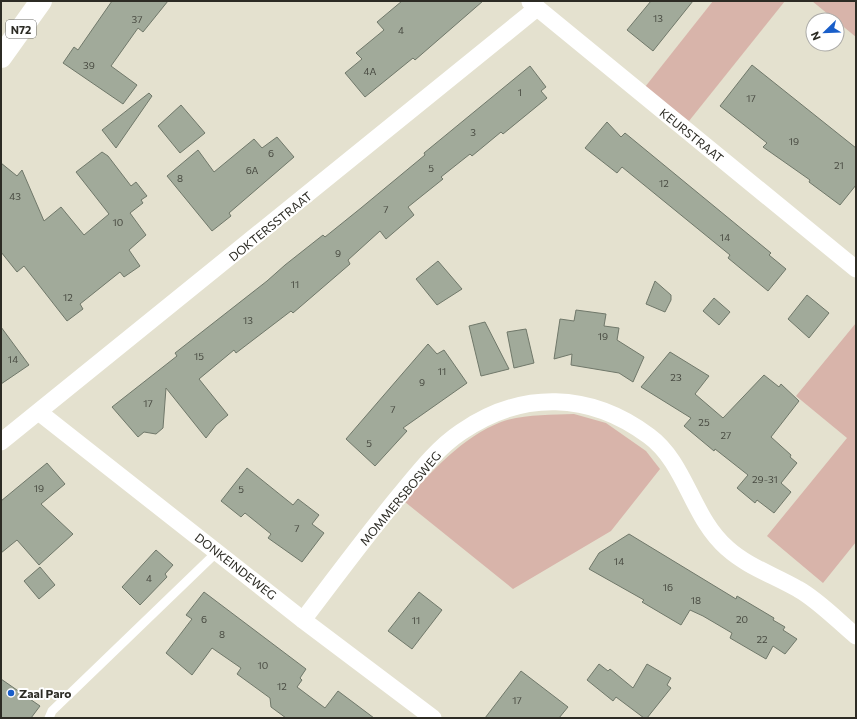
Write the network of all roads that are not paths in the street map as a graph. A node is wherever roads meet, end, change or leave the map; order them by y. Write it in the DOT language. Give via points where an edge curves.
graph roads {
  1 [pos="41,1"];
  2 [pos="533,5"];
  3 [pos="1,57"];
  4 [pos="856,269"];
  5 [pos="40,413"];
  6 [pos="1,442"];
  7 [pos="218,552"];
  8 [pos="303,620"];
  9 [pos="856,636"];
  10 [pos="49,718"];
  11 [pos="433,718"];
  1 -- 3 [label="main road, N72"];
  2 -- 4 [label="street, KEURSTRAAT"];
  2 -- 5 [label="street, DOKTERSSTRAAT"];
  5 -- 6 [label="street, DOKTERSSTRAAT"];
  5 -- 7 [label="street, DONKEINDEWEG"];
  7 -- 8 [label="street, DONKEINDEWEG"];
  7 -- 10 [label="lane" via="52,711"];
  8 -- 9 [label="street, MOMMERSBOSWEG" via="382,516 439,451 462,432 501,410 524,403 550,401 589,405 621,418 650,436 668,457 705,522 726,548 751,565 799,589"];
  8 -- 11 [label="street, DONKEINDEWEG"];
}
